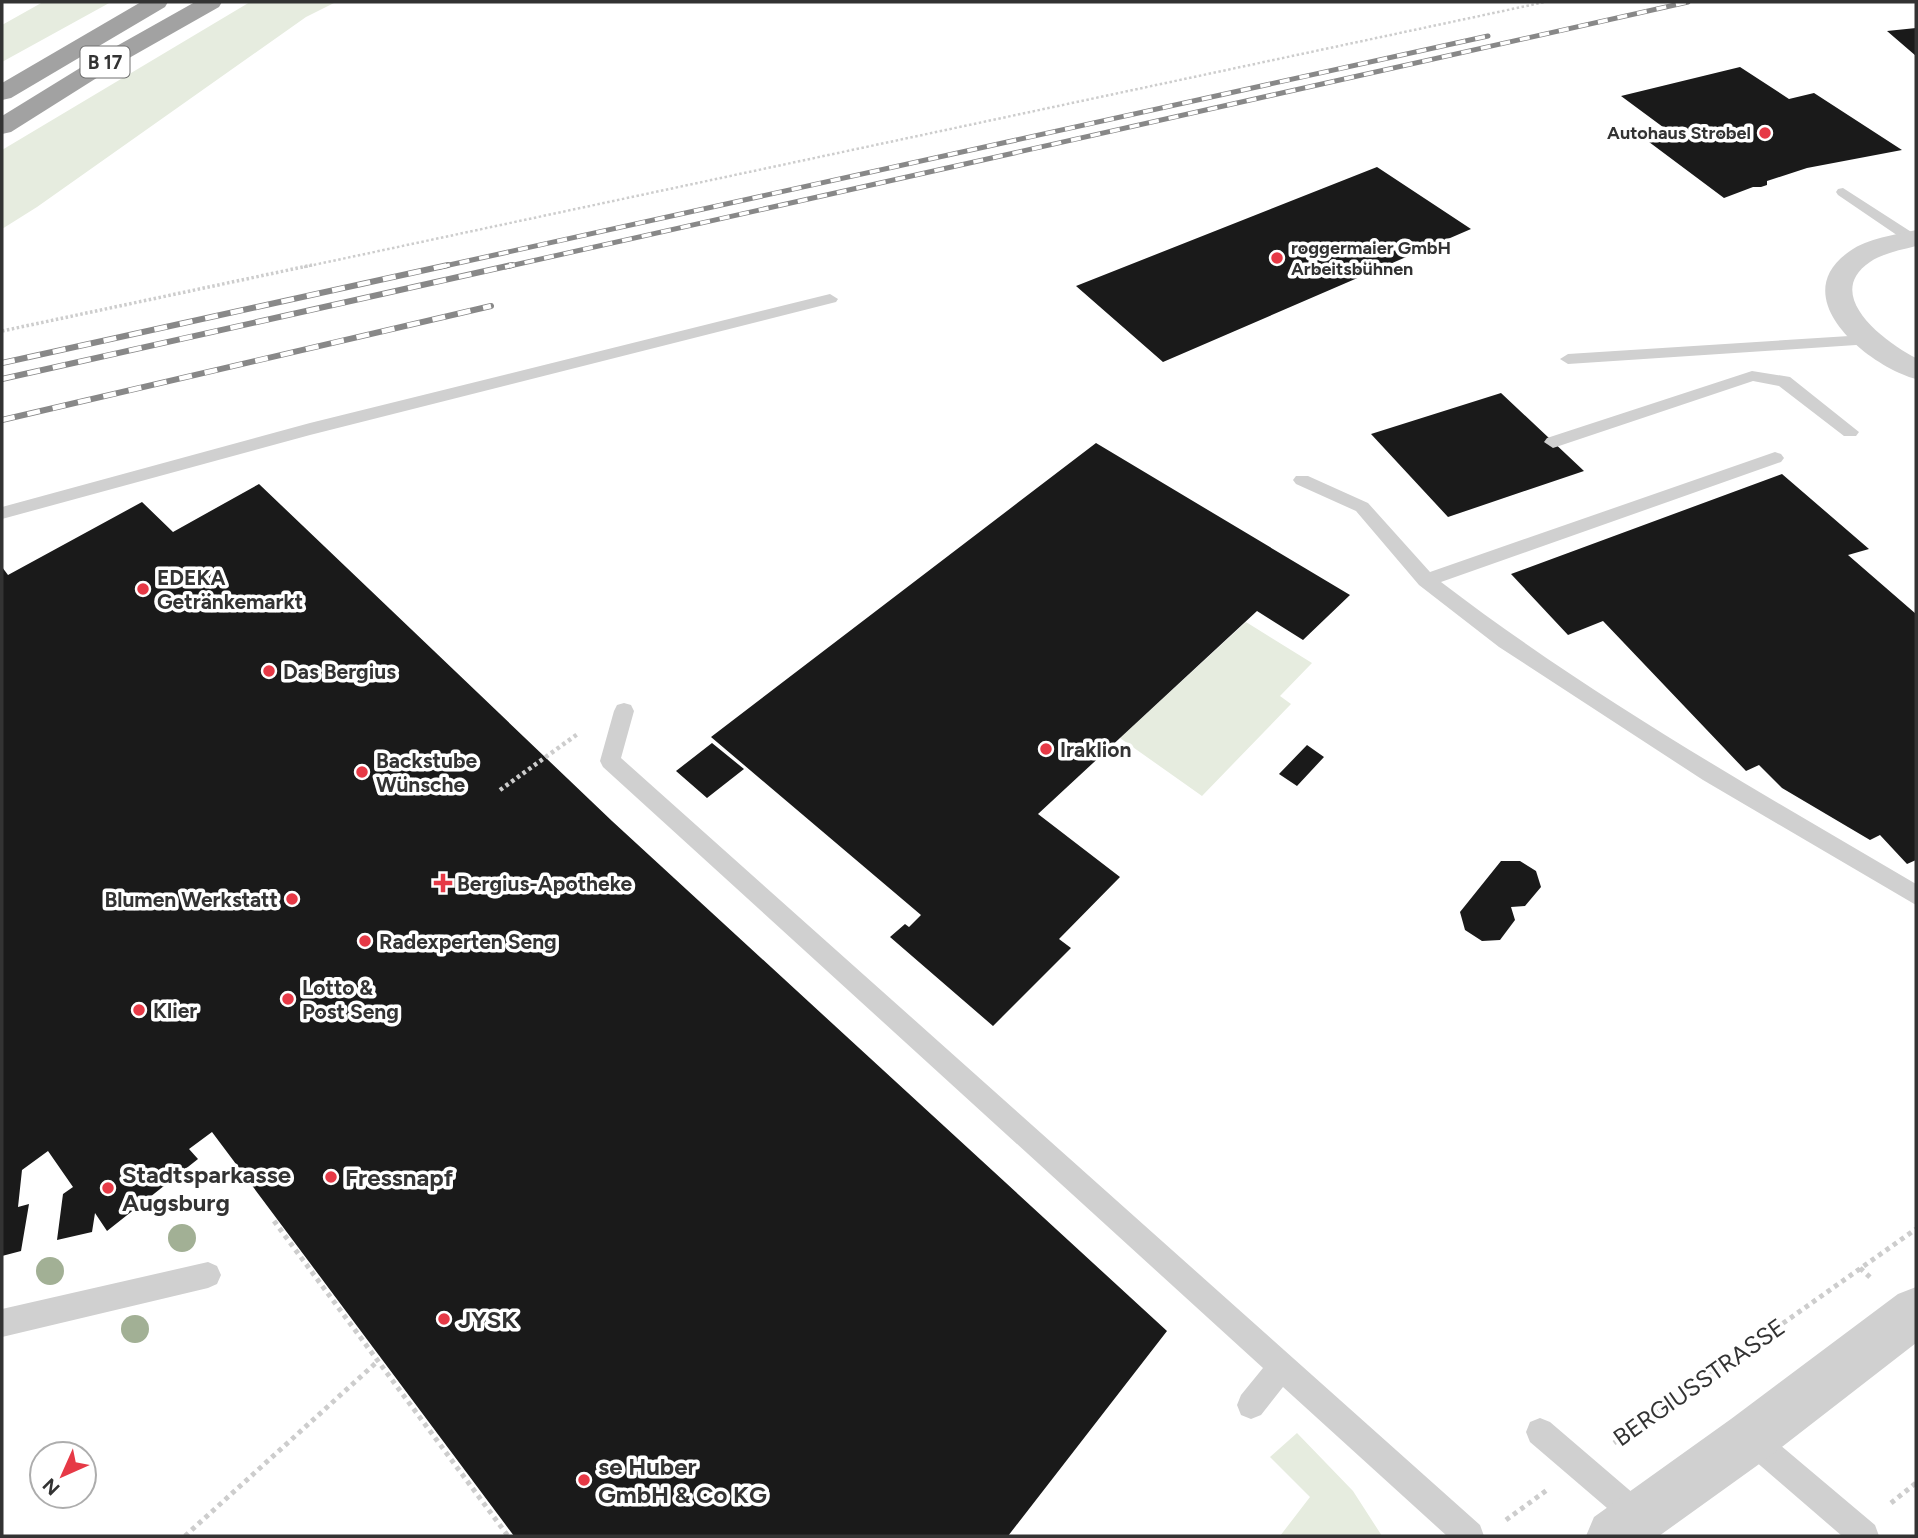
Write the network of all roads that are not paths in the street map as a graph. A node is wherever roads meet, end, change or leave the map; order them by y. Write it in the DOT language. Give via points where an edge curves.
graph roads {
  1 [pos="157,2"];
  2 [pos="211,2"];
  3 [pos="2,93"];
  4 [pos="2,127"];
  5 [pos="1843,192"];
  6 [pos="1914,239"];
  7 [pos="830,299"];
  8 [pos="1865,340"];
  9 [pos="1568,359"];
  10 [pos="1916,369"];
  11 [pos="1850,432"];
  12 [pos="1553,442"];
  13 [pos="1775,458"];
  14 [pos="1302,480"];
  15 [pos="2,513"];
  16 [pos="1426,580"];
  17 [pos="624,711"];
  18 [pos="1916,895"];
  19 [pos="208,1275"];
  20 [pos="1916,1312"];
  21 [pos="2,1323"];
  22 [pos="1282,1366"];
  23 [pos="1251,1405"];
  24 [pos="1540,1432"];
  25 [pos="1750,1438"];
  26 [pos="1625,1526"];
  27 [pos="1469,1536"];
  28 [pos="1864,1536"];
  1 -- 3 [label="highway, B 17"];
  2 -- 4 [label="highway, B 17"];
  5 -- 6 [label="lane"];
  6 -- 8 [label="street" via="1861,255 1844,270 1838,288 1841,303"];
  7 -- 15 [label="lane" via="310,429"];
  8 -- 9 [label="lane"];
  8 -- 10 [label="street"];
  11 -- 12 [label="lane" via="1784,381 1752,376"];
  13 -- 16 [label="lane"];
  14 -- 16 [label="lane" via="1362,507"];
  16 -- 18 [label="lane" via="1506,642 1710,774"];
  17 -- 22 [label="lane" via="610,761"];
  19 -- 21 [label="lane"];
  20 -- 25 [label="street"];
  22 -- 23 [label="lane"];
  22 -- 27 [label="lane"];
  24 -- 26 [label="lane" via="1581,1466"];
  25 -- 26 [label="street"];
  25 -- 28 [label="lane"];
}
